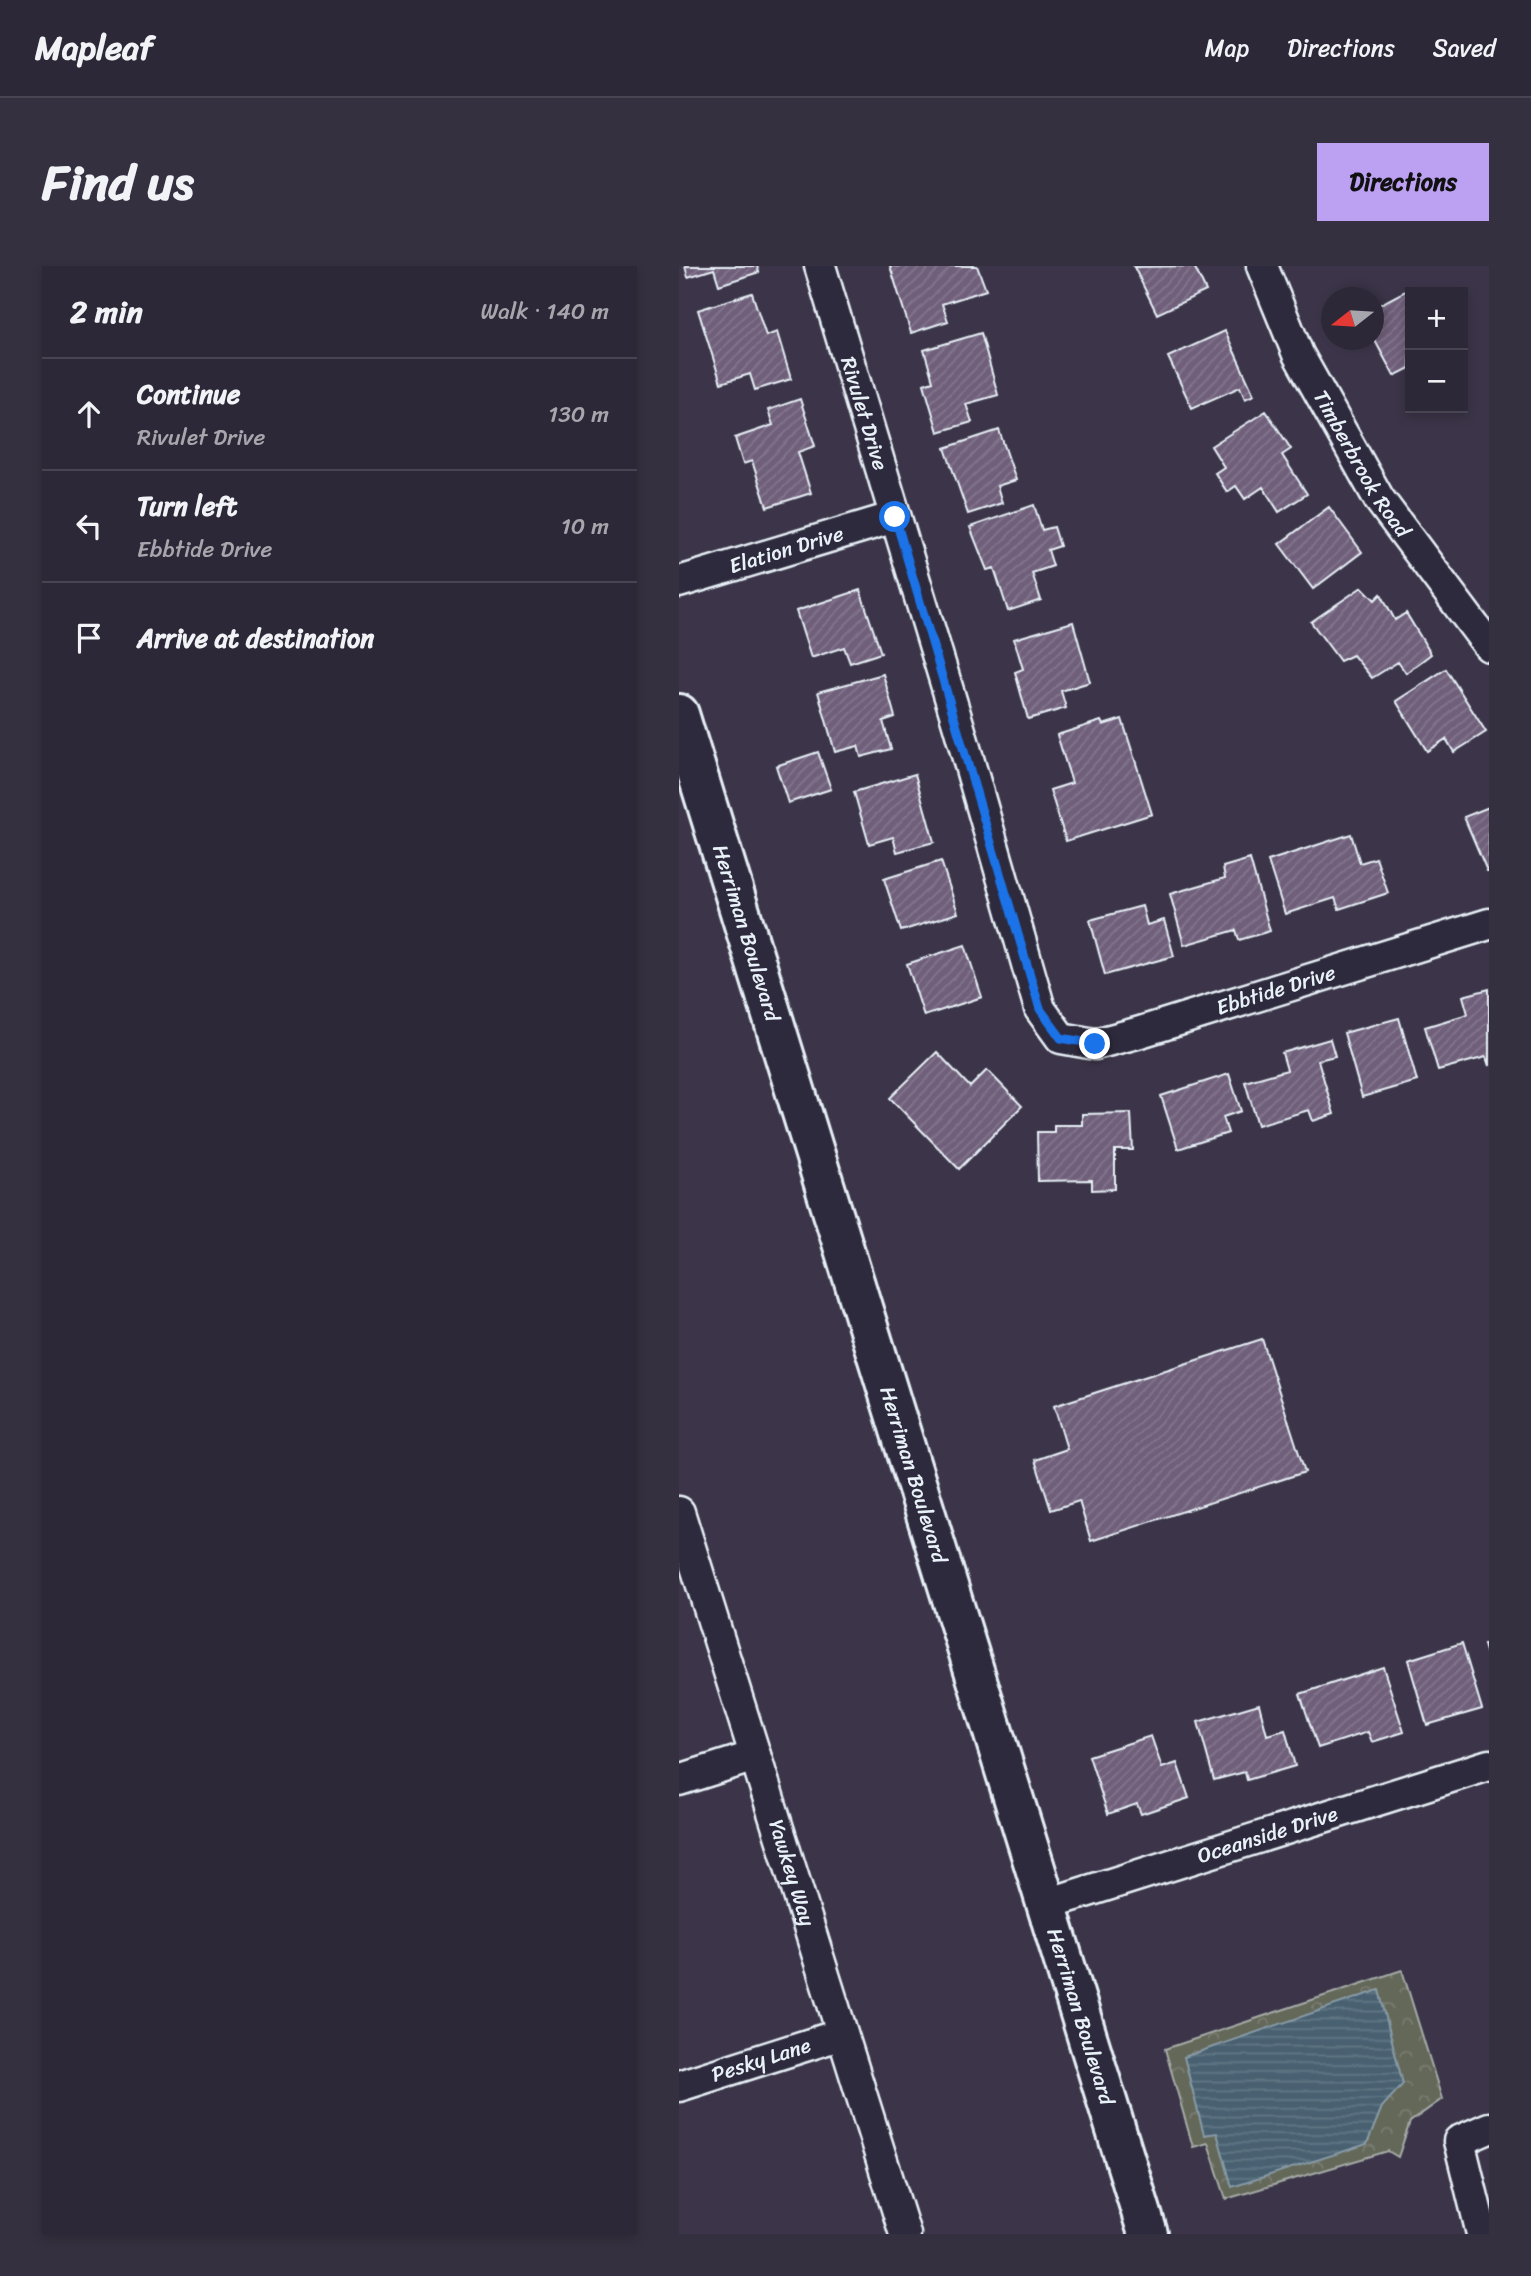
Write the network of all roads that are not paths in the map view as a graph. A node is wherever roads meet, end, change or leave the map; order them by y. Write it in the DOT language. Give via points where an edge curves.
graph roads {
  1 [pos="820,266"];
  2 [pos="1262,266"];
  3 [pos="895,517"];
  4 [pos="679,582"];
  5 [pos="1489,646"];
  6 [pos="679,714"];
  7 [pos="1489,923"];
  8 [pos="1061,1038"];
  9 [pos="679,1512"];
  10 [pos="755,1756"];
  11 [pos="1489,1765"];
  12 [pos="679,1780"];
  13 [pos="1047,1904"];
  14 [pos="842,2034"];
  15 [pos="679,2086"];
  16 [pos="1489,2128"];
  17 [pos="905,2234"];
  18 [pos="1148,2234"];
  19 [pos="1482,2234"];
  1 -- 3 [label="street, Rivulet Drive"];
  2 -- 5 [label="street, Timberbrook Road" via="1298,354 1379,499"];
  3 -- 4 [label="street, Elation Drive"];
  3 -- 8 [label="street, Rivulet Drive" via="1040,1009"];
  6 -- 13 [label="street, Herriman Boulevard"];
  7 -- 8 [label="street, Ebbtide Drive" via="1137,1033 1095,1044"];
  9 -- 10 [label="street, Yawkey Way"];
  10 -- 12 [label="street"];
  10 -- 14 [label="street, Yawkey Way"];
  11 -- 13 [label="street, Oceanside Drive"];
  13 -- 18 [label="street, Herriman Boulevard"];
  14 -- 15 [label="street, Pesky Lane"];
  14 -- 17 [label="street, Yawkey Way"];
  16 -- 19 [label="street" via="1459,2141"];
}
